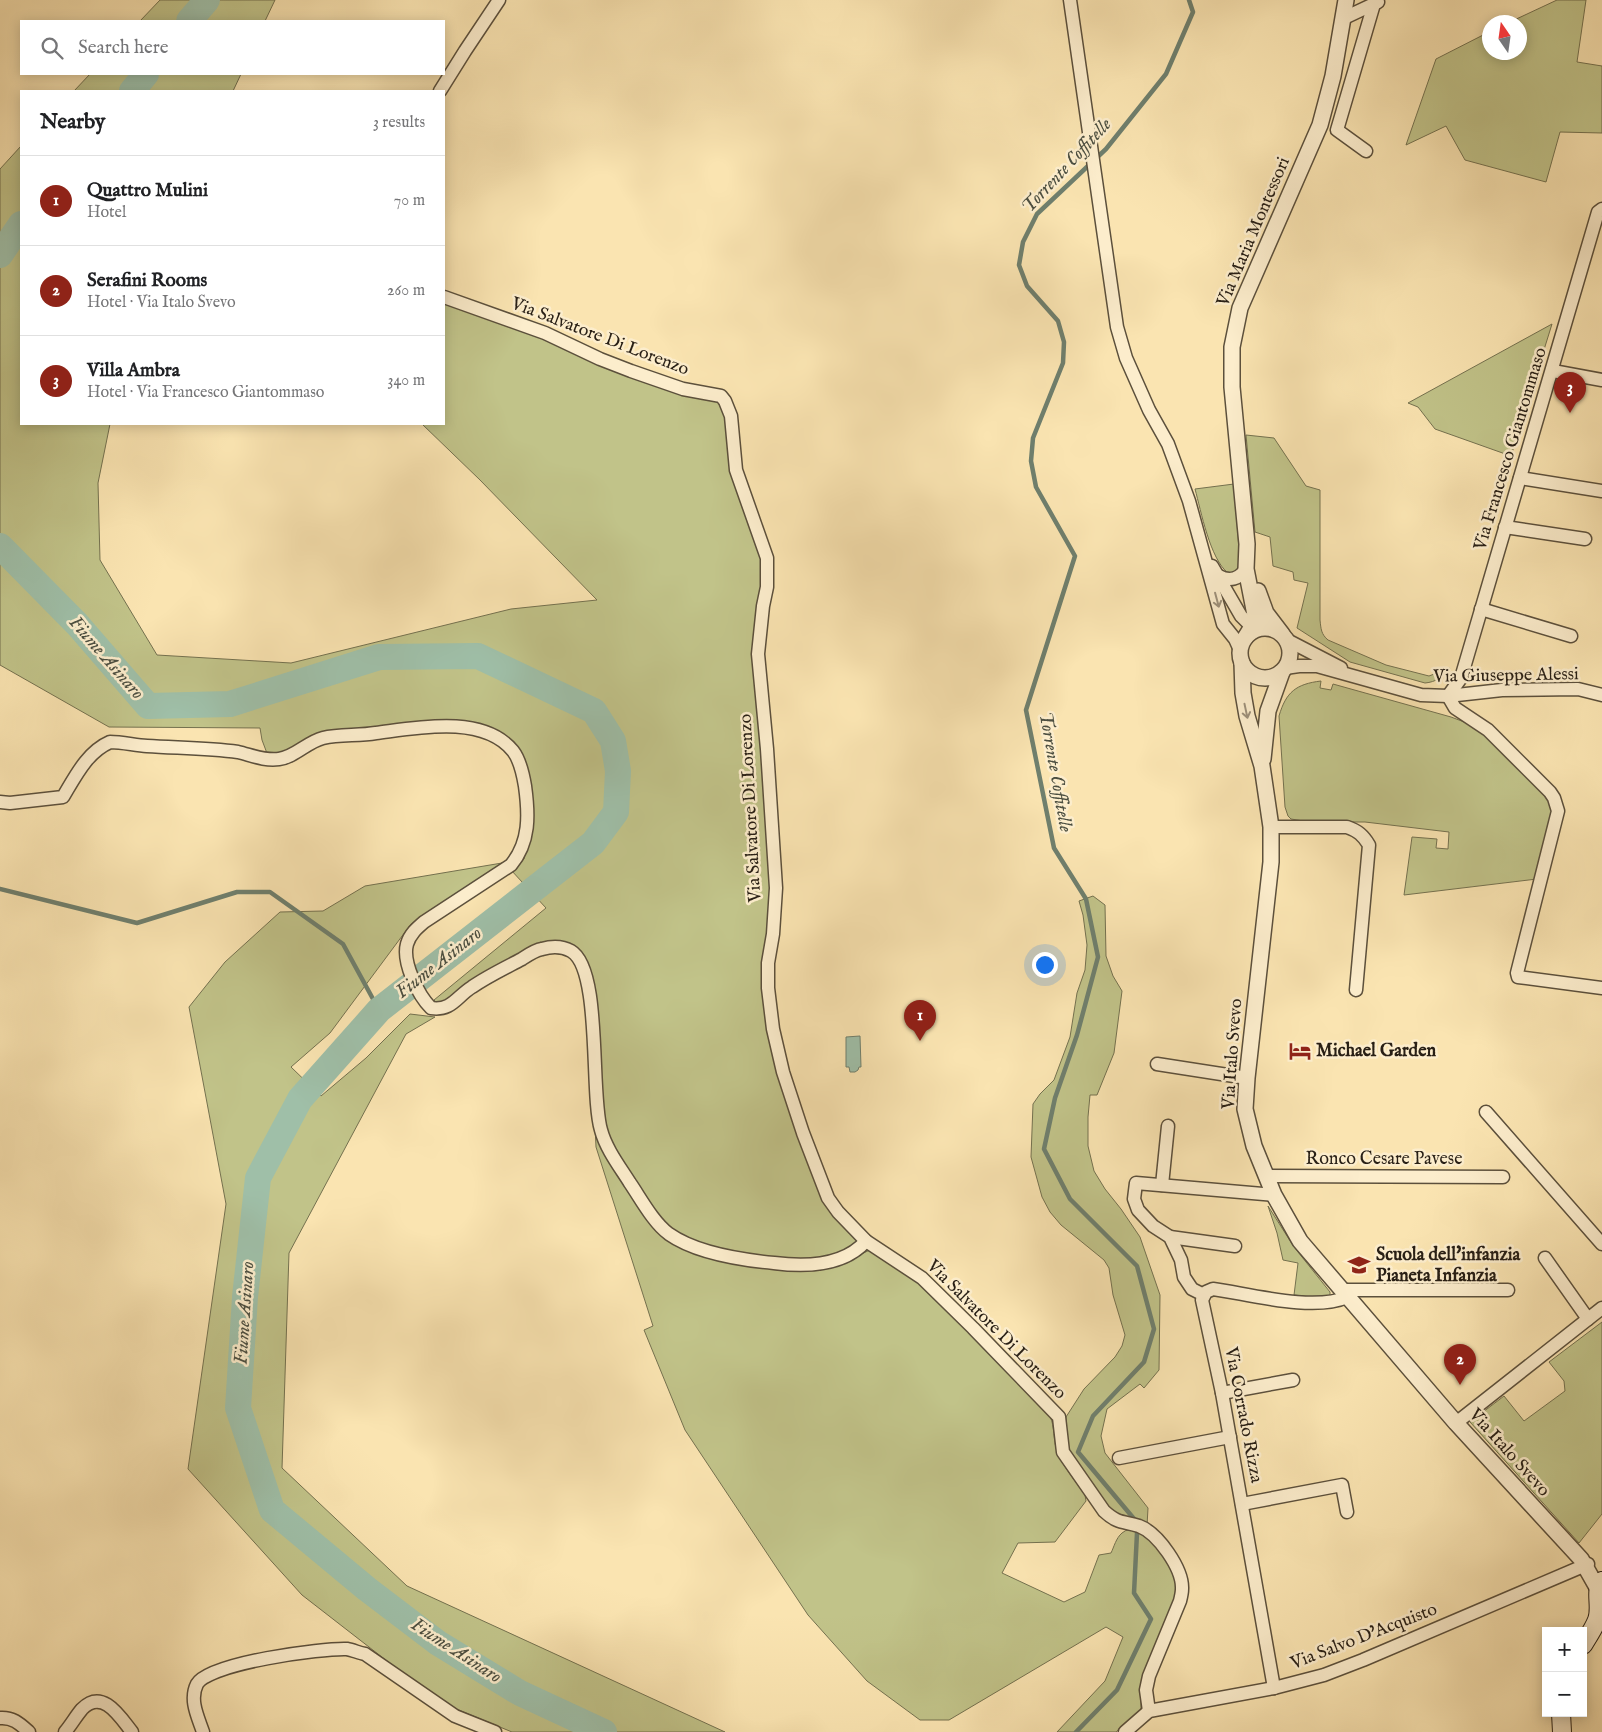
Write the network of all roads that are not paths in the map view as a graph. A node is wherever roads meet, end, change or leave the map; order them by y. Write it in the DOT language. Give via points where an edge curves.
graph roads {
  1 [pos="500,0"];
  2 [pos="1070,0"];
  3 [pos="1346,0"];
  4 [pos="1378,2"];
  5 [pos="1342,20"];
  6 [pos="441,90"];
  7 [pos="1366,151"];
  8 [pos="1602,209"];
  9 [pos="445,297"];
  10 [pos="1553,371"];
  11 [pos="1602,380"];
  12 [pos="1520,478"];
  13 [pos="1602,490"];
  14 [pos="1505,527"];
  15 [pos="1585,539"];
  16 [pos="1247,544"];
  17 [pos="1204,553"];
  18 [pos="1246,569"];
  19 [pos="1219,576"];
  20 [pos="1481,609"];
  21 [pos="1571,636"];
  22 [pos="1284,638"];
  23 [pos="1249,641"];
  24 [pos="1284,670"];
  25 [pos="1354,676"];
  26 [pos="1602,695"];
  27 [pos="1448,696"];
  28 [pos="1262,766"];
  29 [pos="0,802"];
  30 [pos="1271,826"];
  31 [pos="1602,988"];
  32 [pos="1356,990"];
  33 [pos="1157,1064"];
  34 [pos="1247,1078"];
  35 [pos="1486,1112"];
  36 [pos="1168,1126"];
  37 [pos="1266,1176"];
  38 [pos="1503,1177"];
  39 [pos="1162,1185"];
  40 [pos="1274,1195"];
  41 [pos="1170,1237"];
  42 [pos="866,1241"];
  43 [pos="1602,1244"];
  44 [pos="1235,1246"];
  45 [pos="1545,1258"];
  46 [pos="1508,1290"];
  47 [pos="1344,1294"];
  48 [pos="1204,1295"];
  49 [pos="1602,1308"];
  50 [pos="1588,1319"];
  51 [pos="1293,1380"];
  52 [pos="1222,1393"];
  53 [pos="1456,1422"];
  54 [pos="1230,1437"];
  55 [pos="1119,1458"];
  56 [pos="1242,1504"];
  57 [pos="1347,1512"];
  58 [pos="1585,1563"];
  59 [pos="1601,1588"];
  60 [pos="1599,1620"];
  61 [pos="1587,1638"];
  62 [pos="1274,1688"];
  63 [pos="1149,1712"];
  64 [pos="1561,1717"];
  65 [pos="0,1718"];
  66 [pos="29,1732"];
  67 [pos="65,1732"];
  68 [pos="132,1732"];
  69 [pos="203,1732"];
  70 [pos="495,1732"];
  71 [pos="1124,1732"];
  72 [pos="1562,1732"];
  1 -- 6 [label="street"];
  2 -- 17 [label="street" via="1117,326 1126,358 1168,444"];
  3 -- 5 [label="street, Via Maria Montessori"];
  4 -- 5 [label="street"];
  4 -- 7 [label="street" via="1337,130"];
  5 -- 16 [label="street, Via Maria Montessori" via="1333,76 1320,125 1240,308 1232,347 1232,387"];
  8 -- 10 [label="street, Via Francesco Giantommaso" via="1598,212"];
  9 -- 42 [label="street, Via Salvatore Di Lorenzo" via="545,333 600,360 683,389 720,396 725,401 731,416 736,470 767,558 767,587 758,654 776,888 768,963 773,1030 783,1072 828,1198"];
  10 -- 11 [label="street"];
  10 -- 12 [label="street, Via Francesco Giantommaso"];
  12 -- 13 [label="street"];
  12 -- 14 [label="street, Via Francesco Giantommaso"];
  14 -- 15 [label="street"];
  14 -- 20 [label="street, Via Francesco Giantommaso"];
  16 -- 18 [label="street"];
  16 -- 22 [label="street" via="1260,600"];
  17 -- 19 [label="street"];
  17 -- 23 [label="street, one-way" via="1223,624 1235,639"];
  18 -- 19 [label="street" via="1242,576 1234,579"];
  18 -- 23 [label="street" via="1256,620"];
  19 -- 23 [label="street" via="1248,623"];
  20 -- 21 [label="street"];
  20 -- 27 [label="street, Via Francesco Giantommaso" via="1461,678"];
  22 -- 23 [label="street" via="1269,629"];
  22 -- 24 [label="street" via="1290,655"];
  22 -- 25 [label="street"];
  23 -- 24 [label="street" via="1250,673 1261,678 1272,677"];
  23 -- 28 [label="street, one-way" via="1243,693"];
  24 -- 25 [label="street, Via Giuseppe Alessi" via="1317,666"];
  24 -- 28 [label="street" via="1268,711"];
  25 -- 27 [label="street, Via Giuseppe Alessi" via="1421,695"];
  26 -- 27 [label="street, Via Giuseppe Alessi" via="1578,688 1502,690"];
  27 -- 31 [label="street" via="1454,708 1488,730 1550,792 1558,811 1518,977"];
  28 -- 30 [label="street, Via Italo Svevo"];
  29 -- 42 [label="street" via="63,797 83,765 101,746 110,742 238,752 280,759 324,738 417,727 466,728 486,733 513,751 520,765 528,821 523,846 511,865 414,931 407,944 408,958 412,977 425,1001 431,1008 447,1007 471,987 540,949 558,946 569,950 579,956 588,983 601,1131 649,1211 669,1234 695,1247 739,1258 799,1266 847,1256"];
  30 -- 32 [label="street" via="1347,827 1358,831 1369,845"];
  30 -- 34 [label="street, Via Italo Svevo" via="1271,862"];
  33 -- 34 [label="street"];
  34 -- 37 [label="street, Via Italo Svevo" via="1245,1109"];
  35 -- 43 [label="street"];
  36 -- 39 [label="street"];
  37 -- 38 [label="street, Ronco Cesare Pavese"];
  37 -- 40 [label="street, Via Italo Svevo"];
  39 -- 40 [label="street"];
  39 -- 41 [label="street" via="1136,1183 1134,1199 1138,1210 1153,1226"];
  40 -- 47 [label="street, Via Italo Svevo" via="1300,1241"];
  41 -- 44 [label="street"];
  41 -- 48 [label="street" via="1181,1260 1184,1277 1192,1289"];
  42 -- 63 [label="street, Via Salvatore Di Lorenzo" via="922,1278 1025,1381 1059,1417 1062,1452 1104,1511 1120,1522 1148,1531 1174,1562 1182,1588 1180,1601 1149,1676 1146,1690"];
  45 -- 50 [label="street"];
  46 -- 47 [label="street"];
  47 -- 48 [label="street" via="1338,1301 1318,1304 1213,1289"];
  47 -- 53 [label="street, Via Italo Svevo"];
  48 -- 52 [label="street, Via Corrado Rizza" via="1203,1308"];
  49 -- 50 [label="street"];
  50 -- 53 [label="street"];
  51 -- 52 [label="street"];
  52 -- 54 [label="street, Via Corrado Rizza"];
  53 -- 58 [label="street, Via Italo Svevo"];
  54 -- 55 [label="street"];
  54 -- 56 [label="street, Via Corrado Rizza"];
  56 -- 57 [label="street" via="1342,1485"];
  56 -- 62 [label="street, Via Corrado Rizza"];
  58 -- 59 [label="street, Via Italo Svevo"];
  58 -- 62 [label="street, Via Salvo D'Acquisto" via="1363,1660 1324,1675"];
  59 -- 60 [label="main road"];
  60 -- 61 [label="main road"];
  62 -- 63 [label="street, Via Salvo D'Acquisto"];
  63 -- 71 [label="street, Via Salvo D'Acquisto"];
  64 -- 72 [label="main road"];
  65 -- 66 [label="street" via="12,1719"];
  67 -- 68 [label="street" via="87,1705 101,1702 110,1706"];
  69 -- 70 [label="street" via="194,1703 198,1683 206,1676 272,1657 349,1649 365,1654 455,1716"];
}
